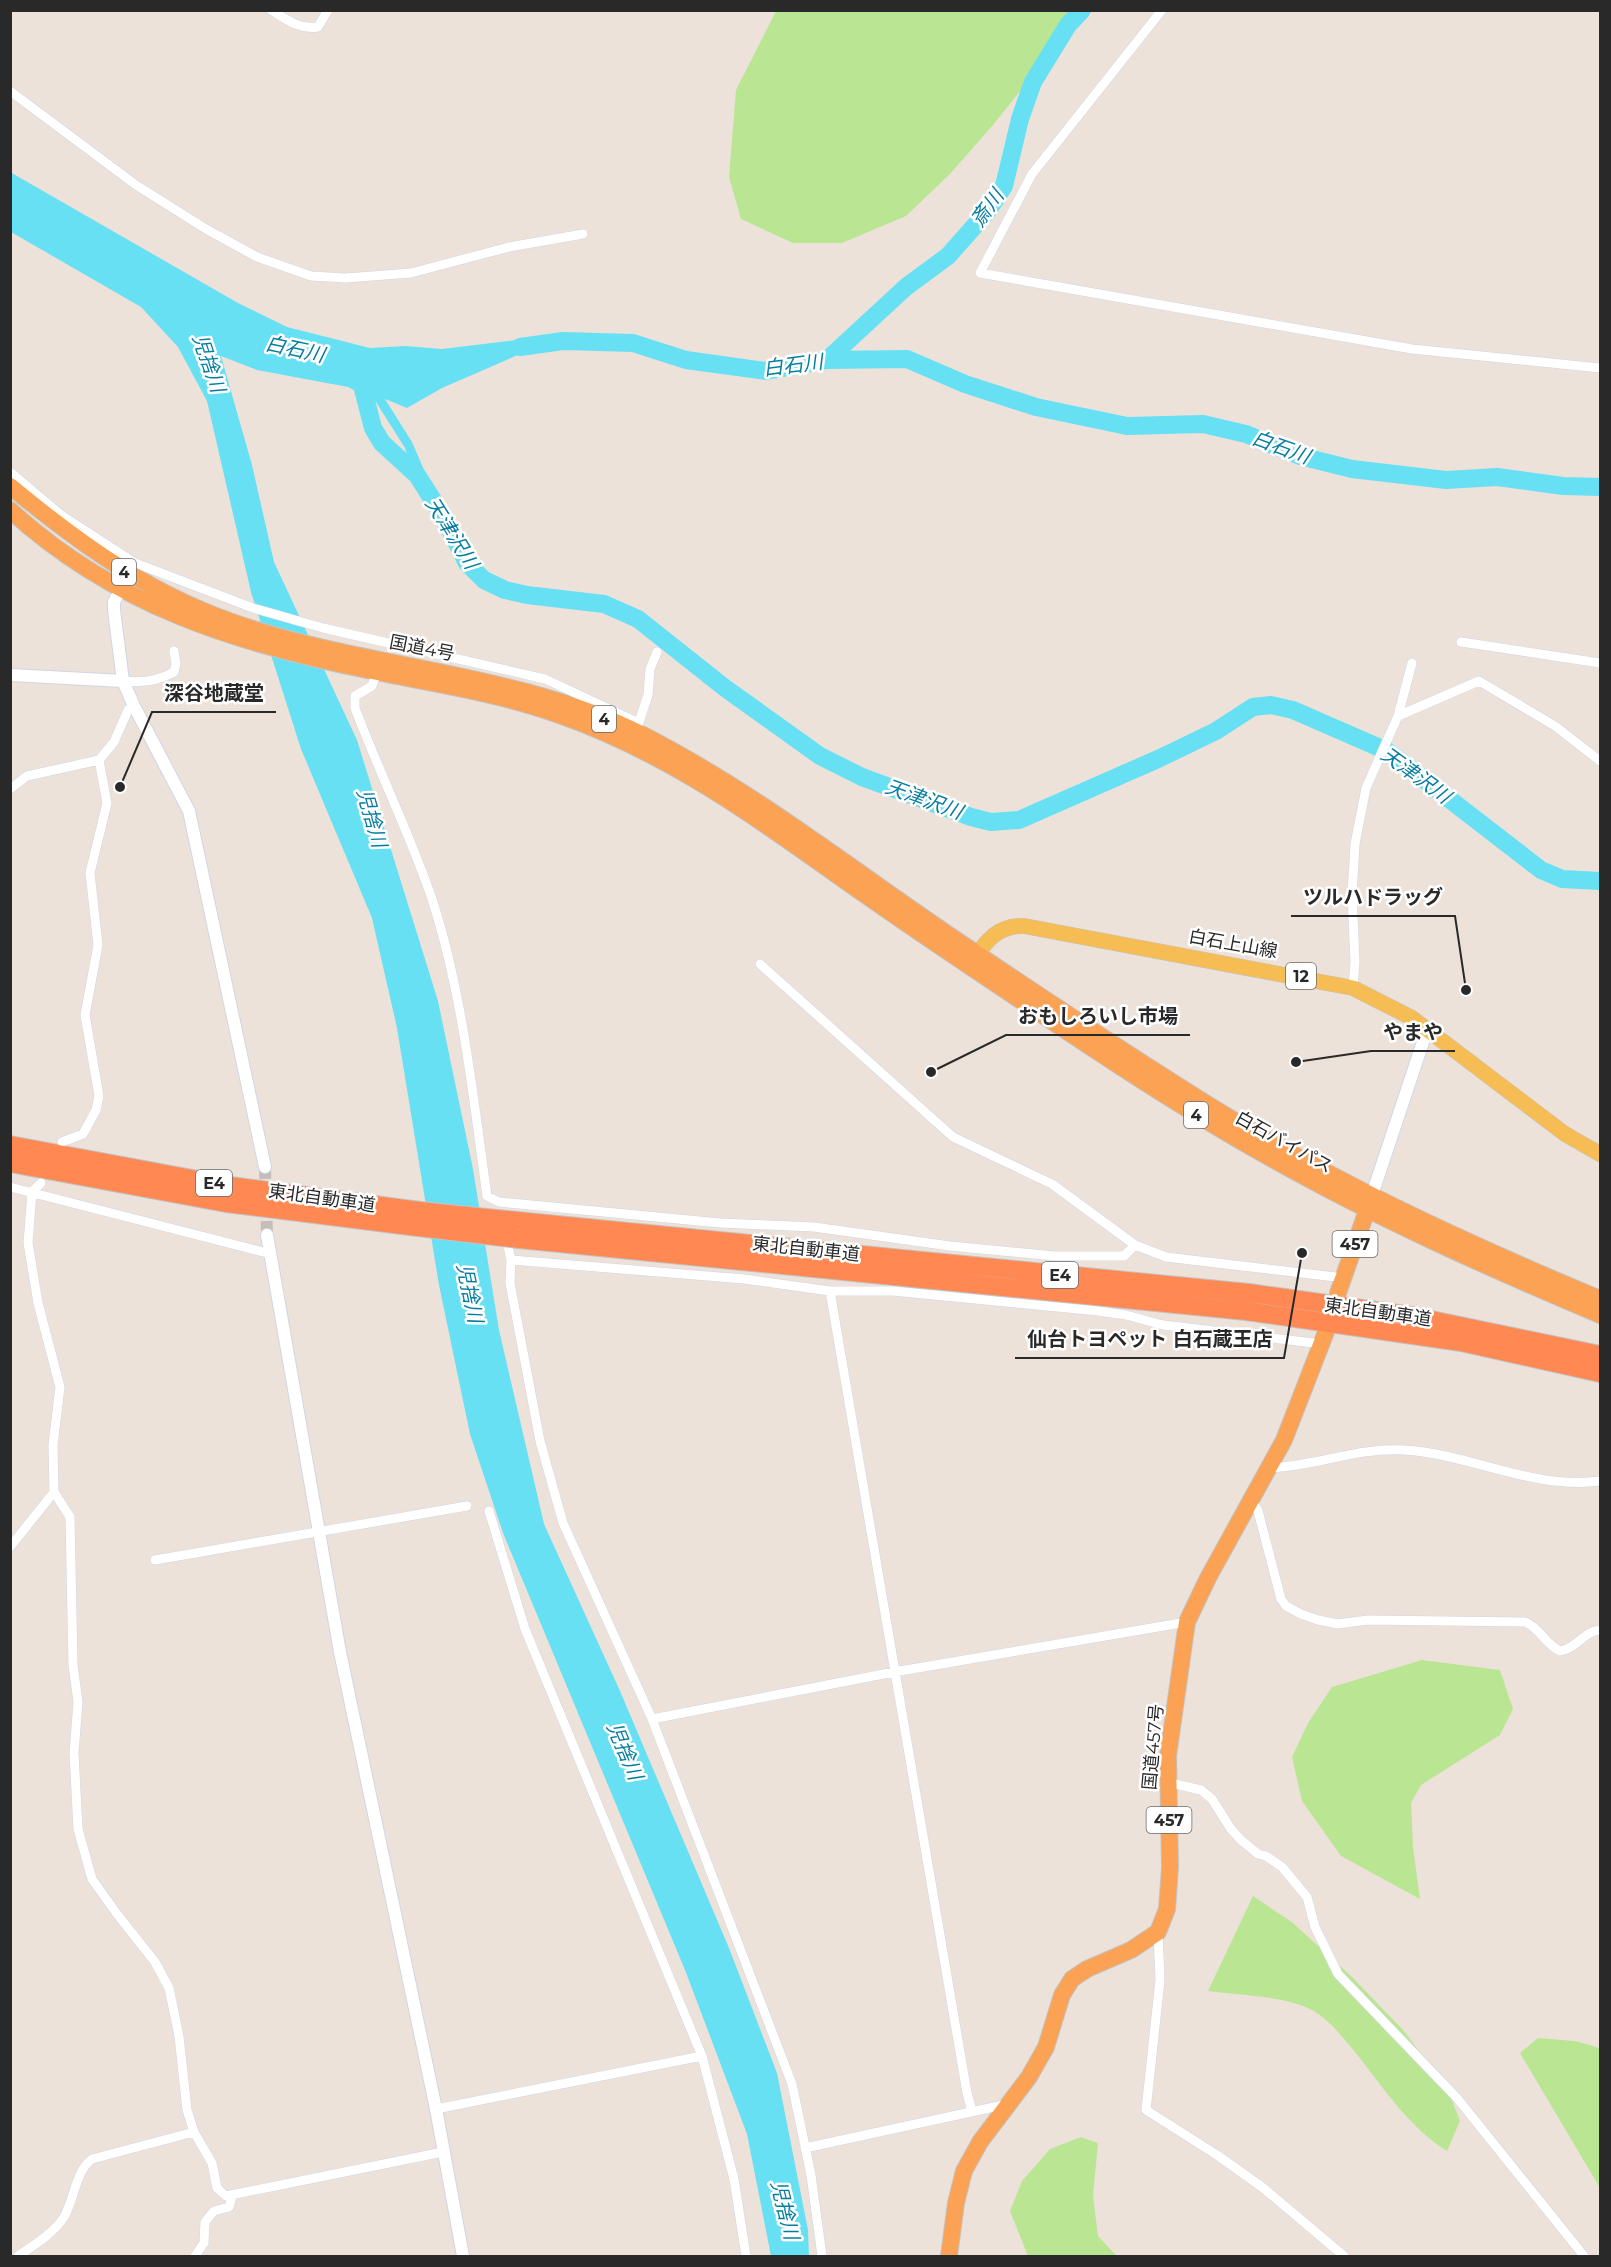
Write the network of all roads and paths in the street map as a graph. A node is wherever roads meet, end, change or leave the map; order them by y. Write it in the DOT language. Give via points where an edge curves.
graph roads {
  1 [pos="272,10"];
  2 [pos="328,10"];
  3 [pos="1162,10"];
  4 [pos="10,91"];
  5 [pos="583,234"];
  6 [pos="1600,368"];
  7 [pos="10,472"];
  8 [pos="10,486"];
  9 [pos="10,510"];
  10 [pos="124,582"];
  11 [pos="1461,642"];
  12 [pos="174,651"];
  13 [pos="657,652"];
  14 [pos="355,661"];
  15 [pos="1412,663"];
  16 [pos="1600,663"];
  17 [pos="377,672"];
  18 [pos="10,675"];
  19 [pos="123,681"];
  20 [pos="134,706"];
  21 [pos="1398,716"];
  22 [pos="634,733"];
  23 [pos="99,760"];
  24 [pos="1600,761"];
  25 [pos="10,789"];
  26 [pos="824,856"];
  27 [pos="974,959"];
  28 [pos="760,964"];
  29 [pos="1353,988"];
  30 [pos="1427,1030"];
  31 [pos="62,1142"];
  32 [pos="10,1145"];
  33 [pos="1600,1154"];
  34 [pos="10,1163"];
  35 [pos="265,1167"];
  36 [pos="41,1183"];
  37 [pos="10,1187"];
  38 [pos="32,1192"];
  39 [pos="499,1202"];
  40 [pos="1370,1202"];
  41 [pos="419,1219"];
  42 [pos="518,1230"];
  43 [pos="267,1234"];
  44 [pos="1135,1245"];
  45 [pos="272,1254"];
  46 [pos="511,1260"];
  47 [pos="1341,1286"];
  48 [pos="830,1291"];
  49 [pos="1600,1299"];
  50 [pos="1600,1314"];
  51 [pos="1324,1338"];
  52 [pos="1600,1355"];
  53 [pos="1600,1373"];
  54 [pos="1268,1468"];
  55 [pos="1600,1481"];
  56 [pos="54,1492"];
  57 [pos="1251,1500"];
  58 [pos="467,1506"];
  59 [pos="489,1511"];
  60 [pos="319,1533"];
  61 [pos="10,1547"];
  62 [pos="155,1560"];
  63 [pos="1187,1622"];
  64 [pos="1600,1630"];
  65 [pos="894,1672"];
  66 [pos="652,1719"];
  67 [pos="1167,1782"];
  68 [pos="1158,1932"];
  69 [pos="702,2056"];
  70 [pos="1010,2103"];
  71 [pos="436,2109"];
  72 [pos="972,2111"];
  73 [pos="194,2132"];
  74 [pos="805,2148"];
  75 [pos="443,2152"];
  76 [pos="232,2196"];
  77 [pos="18,2256"];
  78 [pos="195,2256"];
  79 [pos="463,2256"];
  80 [pos="746,2256"];
  81 [pos="822,2256"];
  82 [pos="949,2256"];
  83 [pos="1344,2256"];
  84 [pos="1584,2256"];
  1 -- 2 [label="street" via="308,28 318,27"];
  3 -- 6 [label="street" via="1032,174 980,273 1412,349"];
  4 -- 5 [label="street" via="136,185 206,229 257,257 310,276 346,278 411,273 509,247"];
  7 -- 22 [label="street" via="69,520 135,563 253,608 322,628 545,679"];
  8 -- 10 [label="highway, 国道4号 / 4"];
  9 -- 10 [label="highway, 国道4号 / 4" via="81,566"];
  10 -- 14 [label="highway, 国道4号 / 4" via="211,614 255,637"];
  10 -- 19 [label="street" via="114,610"];
  11 -- 16 [label="street"];
  12 -- 19 [label="street" via="174,672 139,683"];
  13 -- 22 [label="street" via="650,669 648,695"];
  14 -- 17 [label="highway, 国道4号 / 4"];
  14 -- 22 [label="highway, 国道4号 / 4" via="454,674 537,695"];
  15 -- 21 [label="street"];
  17 -- 22 [label="highway, 国道4号 / 4" via="482,693"];
  17 -- 39 [label="street" via="372,686 355,696 354,708 431,898 442,935 470,1070 487,1196"];
  18 -- 19 [label="street"];
  19 -- 20 [label="street"];
  20 -- 23 [label="street"];
  20 -- 35 [label="street" via="189,811"];
  21 -- 24 [label="street" via="1479,681 1555,726"];
  21 -- 29 [label="street" via="1366,789 1354,844"];
  22 -- 26 [label="highway, 国道4号 / 4" via="718,777"];
  23 -- 25 [label="street" via="27,776"];
  23 -- 31 [label="street" via="107,803 90,873 98,945 85,1015 99,1096 83,1134"];
  26 -- 27 [label="highway, 白石バイパス / 4"];
  27 -- 29 [label="main road, 白石上山線 / 12" via="994,933 1024,926"];
  27 -- 40 [label="highway, 白石バイパス / 4"];
  28 -- 44 [label="street" via="953,1137 1052,1184"];
  29 -- 30 [label="main road, 白石上山線 / 12"];
  30 -- 33 [label="main road, 白石上山線 / 12" via="1565,1134"];
  30 -- 40 [label="street"];
  32 -- 41 [label="highway, 東北自動車道 / E4"];
  34 -- 41 [label="highway, 東北自動車道 / E4" via="226,1203"];
  36 -- 38 [label="street"];
  37 -- 38 [label="street"];
  38 -- 45 [label="street"];
  38 -- 56 [label="street" via="28,1243 38,1304 60,1387 52,1444"];
  39 -- 44 [label="street" via="720,1223 814,1227 1054,1256 1124,1256"];
  39 -- 46 [label="street"];
  40 -- 47 [label="highway, 457"];
  40 -- 49 [label="highway, 白石バイパス / 4"];
  40 -- 50 [label="highway, 白石バイパス / 4" via="1479,1263"];
  41 -- 42 [label="highway, 東北自動車道 / E4, bridge"];
  42 -- 52 [label="highway, 東北自動車道 / E4" via="1250,1293 1412,1316"];
  42 -- 53 [label="highway, 東北自動車道 / E4" via="1246,1311 1461,1342"];
  43 -- 45 [label="street"];
  44 -- 47 [label="street" via="1167,1257"];
  45 -- 60 [label="street"];
  46 -- 48 [label="street" via="744,1279"];
  46 -- 66 [label="street" via="510,1283 549,1476 572,1542"];
  48 -- 51 [label="street" via="893,1291 1098,1311 1163,1325"];
  48 -- 65 [label="street"];
  51 -- 54 [label="highway, 国道457号 / 457" via="1284,1440"];
  54 -- 55 [label="street" via="1290,1468 1371,1450 1404,1450 1554,1483"];
  54 -- 57 [label="highway, 国道457号 / 457"];
  56 -- 61 [label="street"];
  56 -- 73 [label="street" via="70,1517 73,1665 78,1702 74,1753 76,1815 83,1851 100,1892 155,1962 170,1988 187,2110"];
  57 -- 63 [label="highway, 国道457号 / 457"];
  57 -- 64 [label="street" via="1258,1511 1281,1599 1287,1606 1318,1620 1338,1624 1368,1620 1525,1622 1560,1651"];
  58 -- 60 [label="street"];
  59 -- 69 [label="street" via="525,1629"];
  60 -- 62 [label="street"];
  60 -- 71 [label="street" via="340,1652"];
  63 -- 65 [label="street"];
  63 -- 67 [label="highway, 国道457号 / 457"];
  65 -- 66 [label="street"];
  65 -- 72 [label="street"];
  66 -- 74 [label="street" via="792,2084"];
  67 -- 68 [label="highway, 国道457号 / 457" via="1170,1867 1167,1909"];
  67 -- 84 [label="street" via="1201,1790 1241,1840 1282,1867 1307,1897 1315,1927 1338,1974 1457,2098"];
  68 -- 70 [label="highway" via="1072,1979 1062,1995 1046,2047"];
  68 -- 83 [label="street" via="1160,1980 1146,2110 1262,2187"];
  69 -- 71 [label="street"];
  69 -- 80 [label="street" via="734,2179"];
  70 -- 72 [label="street"];
  70 -- 82 [label="highway" via="964,2171"];
  71 -- 75 [label="street"];
  72 -- 74 [label="street"];
  73 -- 76 [label="street" via="209,2156 219,2191"];
  73 -- 77 [label="street" via="92,2159 82,2168 63,2219"];
  74 -- 81 [label="street"];
  75 -- 76 [label="street"];
  75 -- 79 [label="street"];
  76 -- 78 [label="street" via="229,2207 214,2211 205,2222 204,2243"];
}
